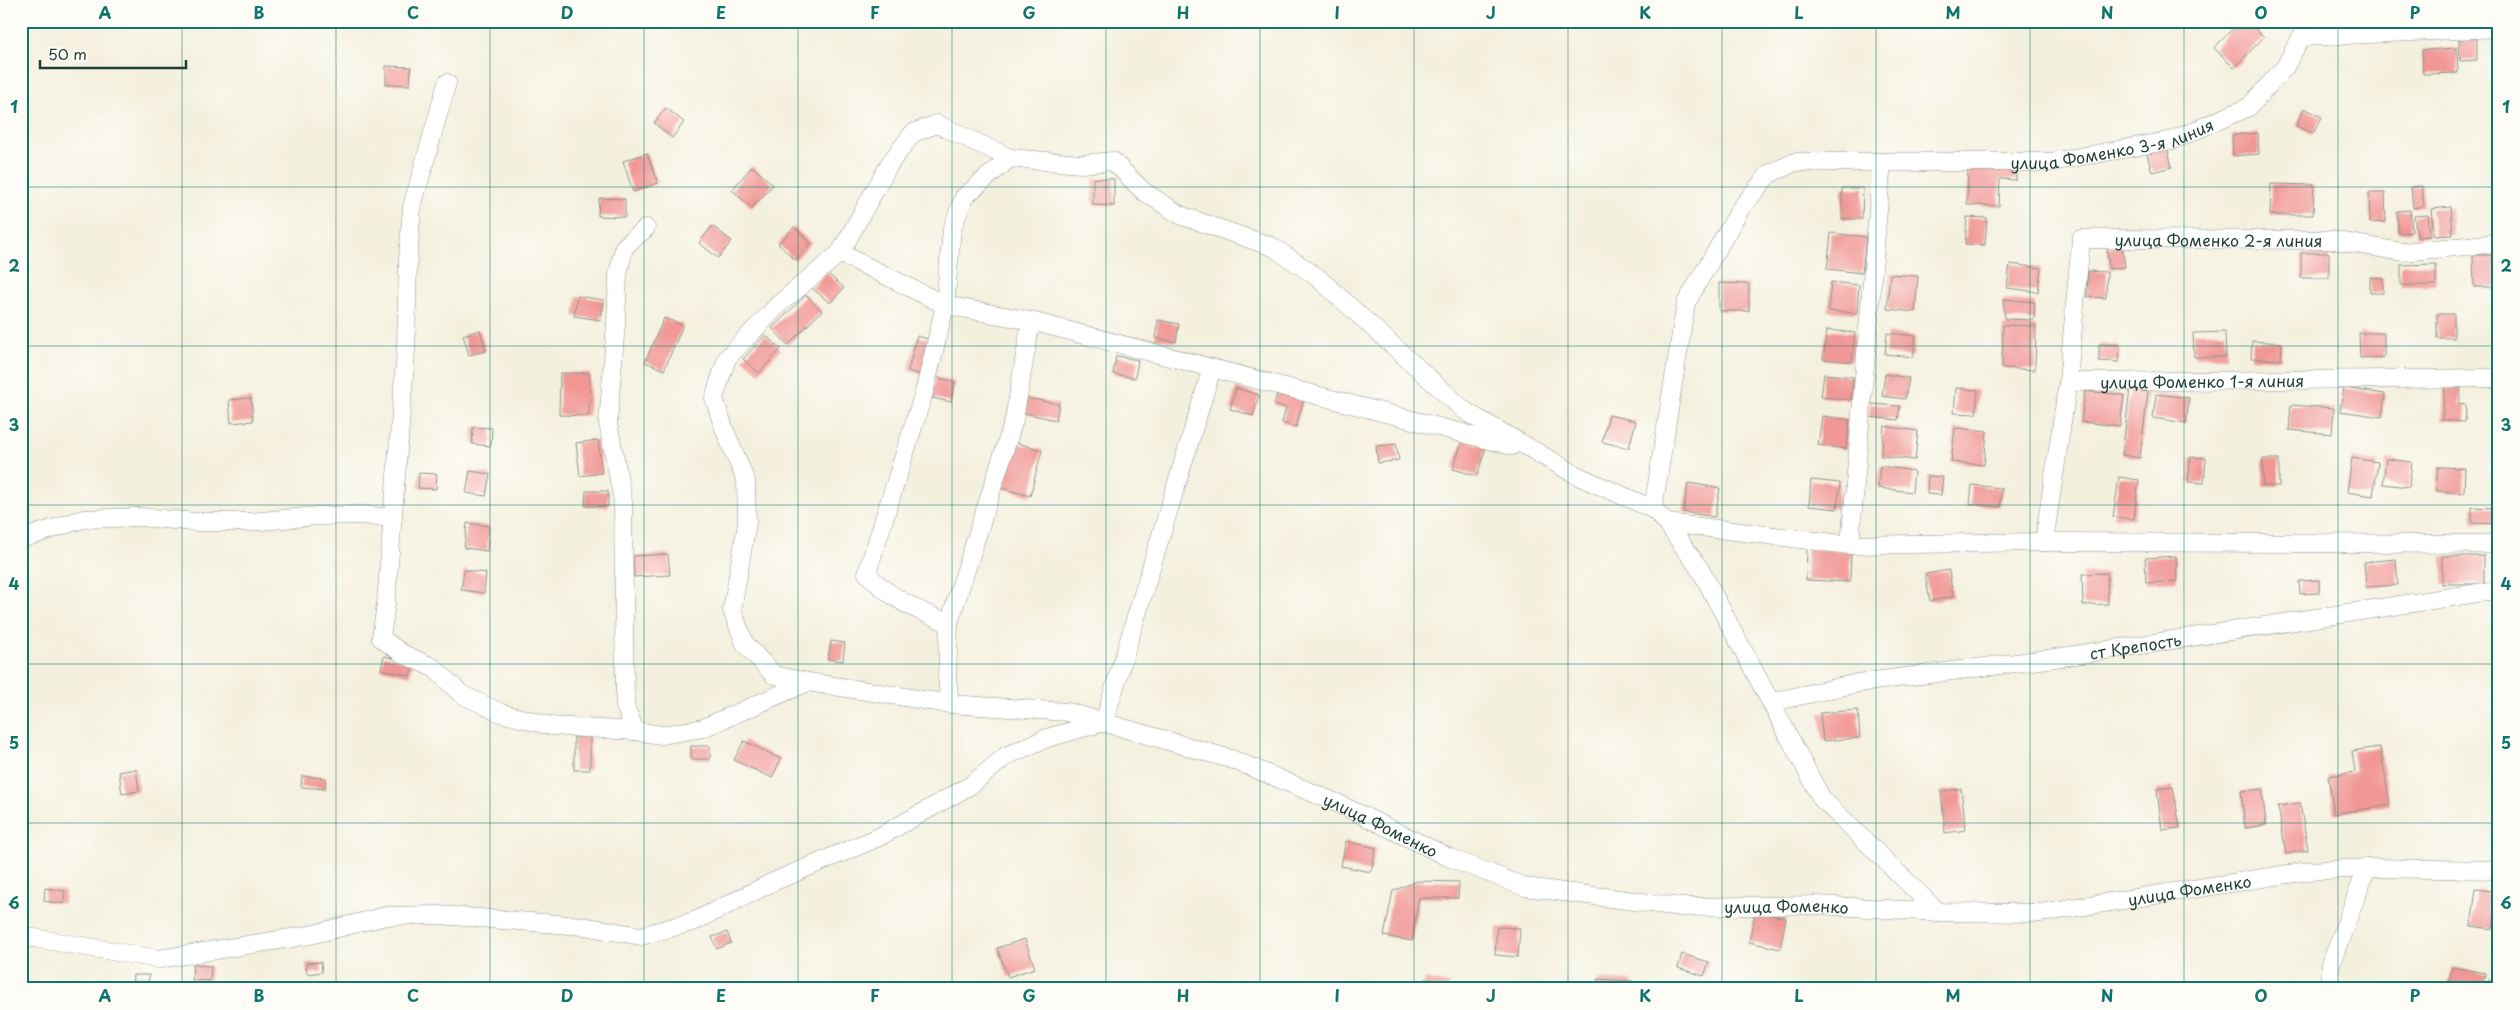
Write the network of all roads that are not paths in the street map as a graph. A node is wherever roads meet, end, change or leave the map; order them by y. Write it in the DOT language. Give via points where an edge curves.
graph roads {
  1 [pos="2310,21"];
  2 [pos="2499,28"];
  3 [pos="2302,37"];
  4 [pos="447,83"];
  5 [pos="1010,158"];
  6 [pos="1882,162"];
  7 [pos="646,228"];
  8 [pos="2499,244"];
  9 [pos="840,254"];
  10 [pos="946,305"];
  11 [pos="1031,321"];
  12 [pos="1212,368"];
  13 [pos="2499,378"];
  14 [pos="2068,382"];
  15 [pos="1530,450"];
  16 [pos="1653,509"];
  17 [pos="393,518"];
  18 [pos="1667,523"];
  19 [pos="21,539"];
  20 [pos="2044,542"];
  21 [pos="2499,544"];
  22 [pos="1850,545"];
  23 [pos="2499,593"];
  24 [pos="949,623"];
  25 [pos="808,682"];
  26 [pos="1772,702"];
  27 [pos="950,704"];
  28 [pos="1104,722"];
  29 [pos="635,731"];
  30 [pos="2367,868"];
  31 [pos="2499,870"];
  32 [pos="1938,912"];
  33 [pos="21,939"];
  34 [pos="2329,989"];
  1 -- 3 [label="street, улица Фоменко 3-я линия"];
  2 -- 3 [label="street"];
  3 -- 6 [label="street, улица Фоменко 3-я линия" via="2285,67 2249,107 2173,140 2051,162"];
  4 -- 17 [label="street" via="412,208 406,349"];
  5 -- 9 [label="street" via="937,124 913,132 890,163"];
  5 -- 10 [label="street" via="964,197 952,229"];
  5 -- 15 [label="street" via="1080,164 1113,161 1143,191 1180,215 1273,247 1317,276 1465,411"];
  6 -- 16 [label="street, улица Фоменко 3-я линия" via="1795,162 1769,174 1741,208 1686,303"];
  6 -- 22 [label="street"];
  7 -- 29 [label="street" via="624,247 618,275 608,423 623,501 625,706"];
  8 -- 14 [label="street, улица Фоменко 2-я линия" via="2402,252 2333,240 2081,240"];
  9 -- 10 [label="street"];
  9 -- 25 [label="street, улица Фоменко" via="779,304 727,358 714,398 724,431 746,481 747,524 732,610 745,644 774,675"];
  10 -- 11 [label="street"];
  10 -- 24 [label="street" via="926,389 867,573 879,587"];
  11 -- 12 [label="street"];
  11 -- 24 [label="street" via="1014,420"];
  12 -- 15 [label="street"];
  12 -- 28 [label="street"];
  13 -- 14 [label="street, улица Фоменко 1-я линия"];
  14 -- 20 [label="street"];
  15 -- 16 [label="street" via="1578,476"];
  16 -- 18 [label="street"];
  17 -- 19 [label="street" via="317,516 250,522 140,517 83,519"];
  17 -- 29 [label="street" via="381,638 403,654 434,668 461,694 501,714 551,726"];
  18 -- 22 [label="street"];
  18 -- 26 [label="street" via="1701,571"];
  20 -- 21 [label="street"];
  20 -- 22 [label="street"];
  23 -- 26 [label="street, ст Крепость" via="2484,592 2062,657 1858,683"];
  24 -- 27 [label="street" via="946,678"];
  25 -- 27 [label="street, улица Фоменко"];
  25 -- 29 [label="street" via="703,728 662,735"];
  26 -- 32 [label="street" via="1822,799"];
  27 -- 28 [label="street, улица Фоменко" via="1068,712"];
  28 -- 32 [label="street, улица Фоменко" via="1234,760 1337,803 1448,857 1526,887 1682,907 1818,905"];
  28 -- 33 [label="street" via="1047,738 1006,756 971,785 879,837 773,882 695,921 641,936 583,926 439,915 386,916 310,935 160,959 34,938"];
  30 -- 31 [label="street, улица Фоменко"];
  30 -- 32 [label="street, улица Фоменко" via="2308,871 2040,914"];
  30 -- 34 [label="street" via="2331,963"];
}
